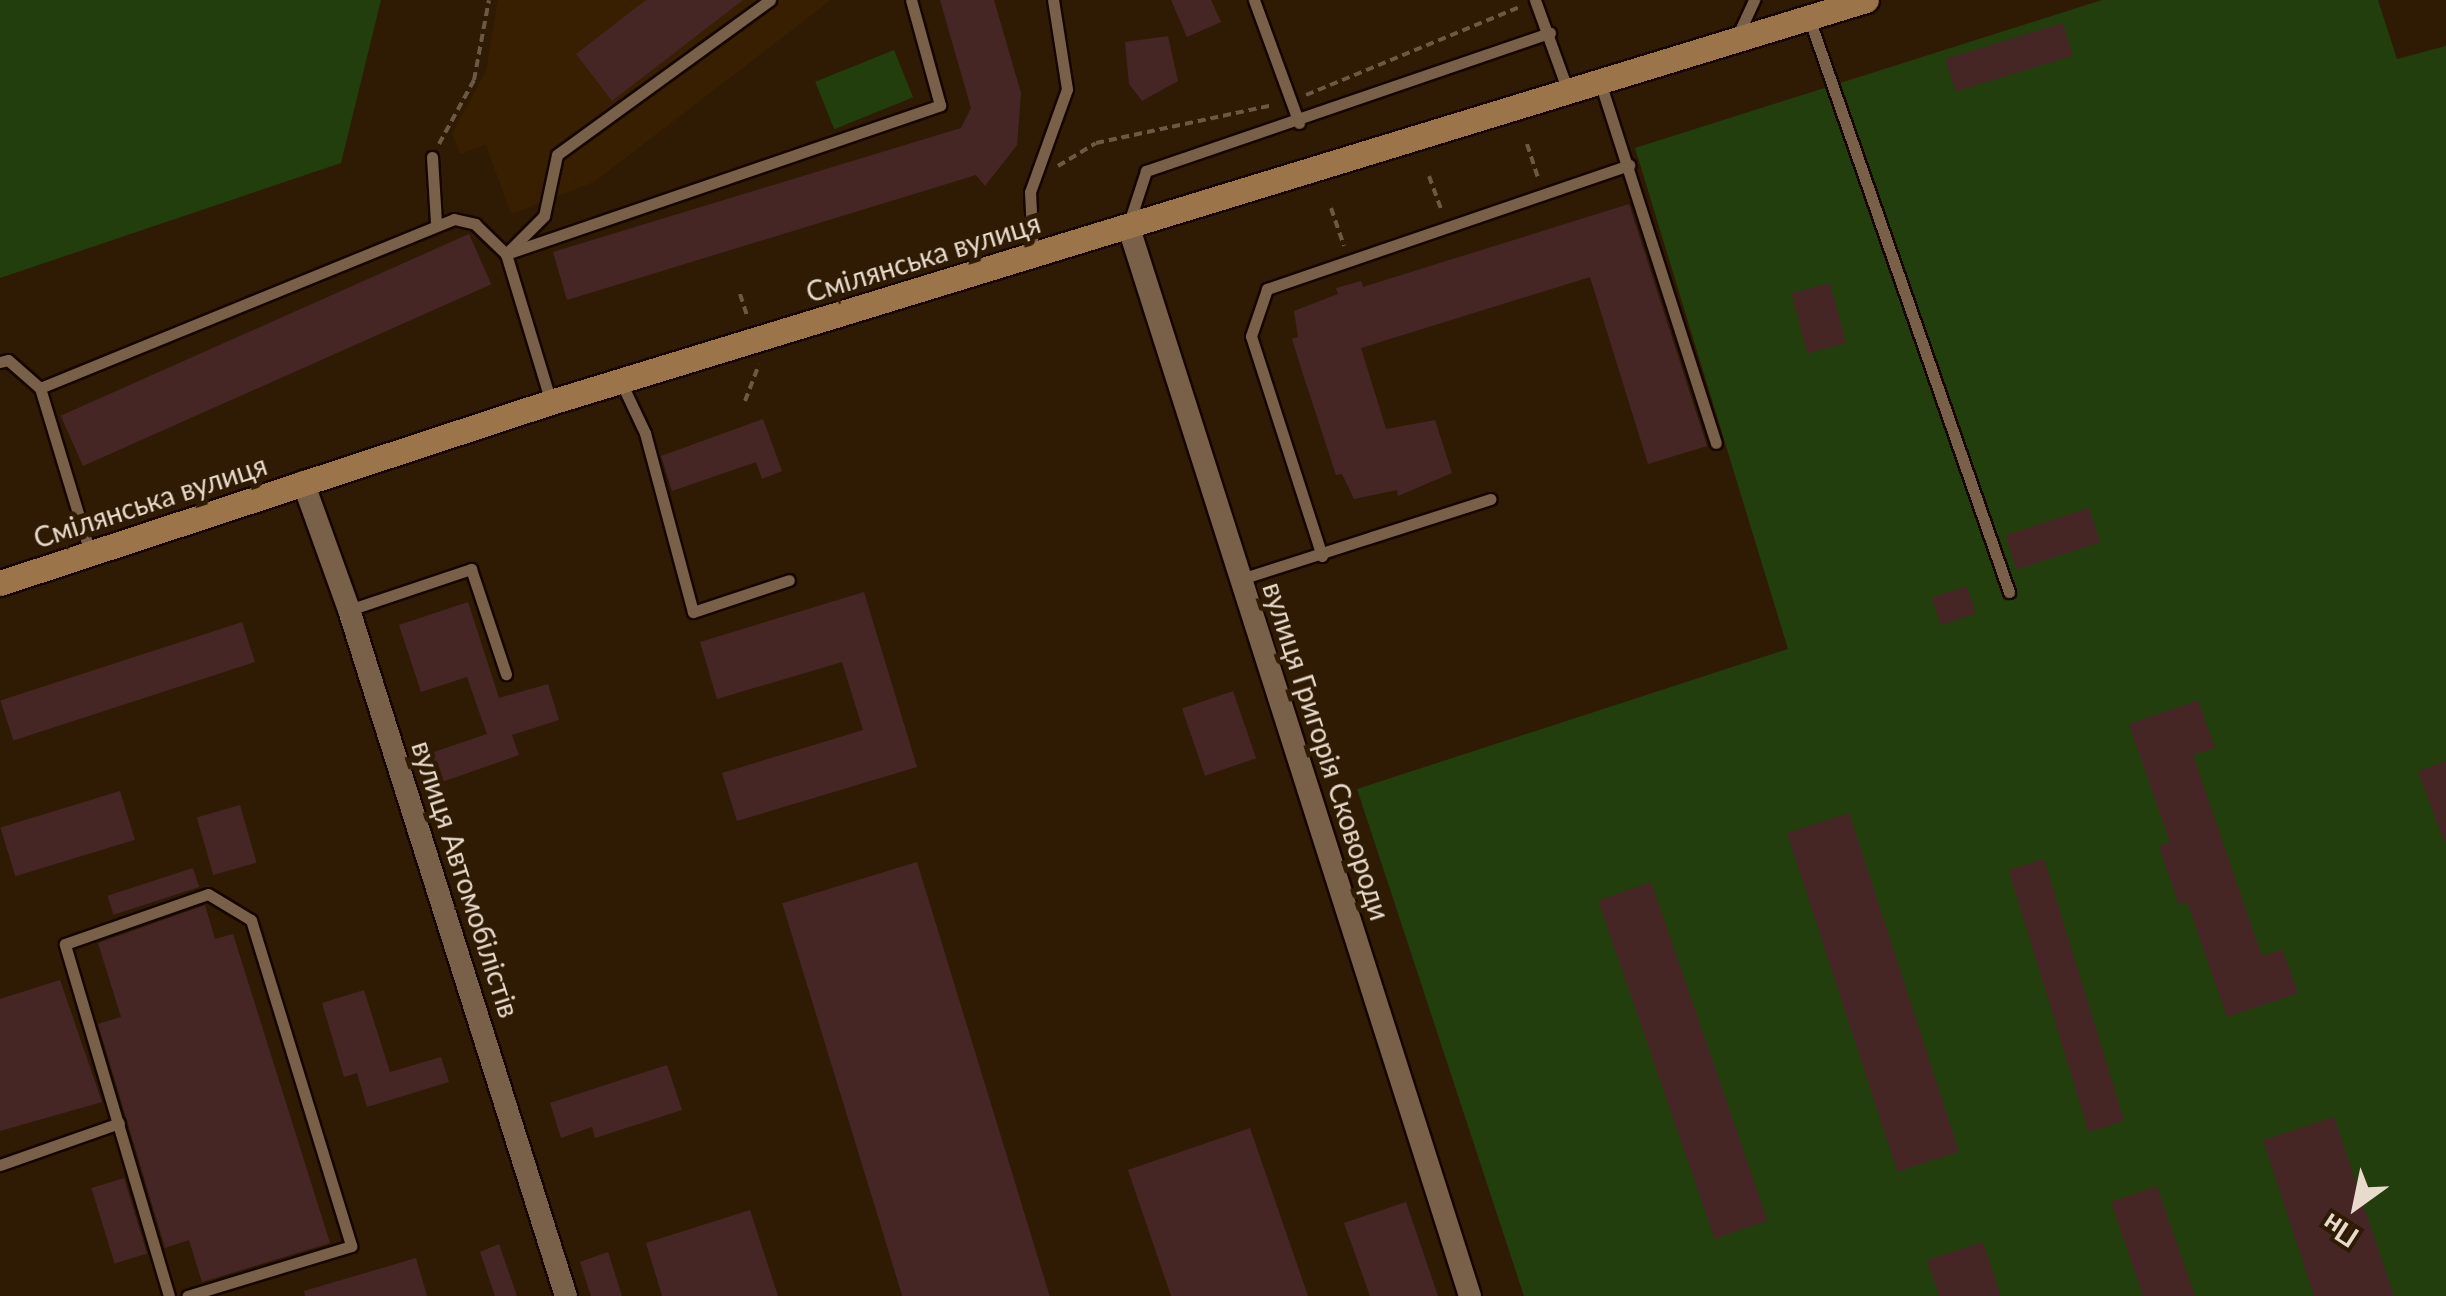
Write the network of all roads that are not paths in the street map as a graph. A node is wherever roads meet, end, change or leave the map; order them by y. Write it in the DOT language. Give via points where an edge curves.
graph roads {
  1 [pos="770,0"];
  2 [pos="912,0"];
  3 [pos="1053,0"];
  4 [pos="1254,0"];
  5 [pos="1535,0"];
  6 [pos="1754,0"];
  7 [pos="1866,0"];
  8 [pos="1808,18"];
  9 [pos="1550,33"];
  10 [pos="1736,39"];
  11 [pos="1600,82"];
  12 [pos="1568,91"];
  13 [pos="1299,123"];
  14 [pos="432,157"];
  15 [pos="1628,165"];
  16 [pos="436,222"];
  17 [pos="1128,225"];
  18 [pos="506,254"];
  19 [pos="1033,254"];
  20 [pos="0,362"];
  21 [pos="620,380"];
  22 [pos="40,388"];
  23 [pos="551,402"];
  24 [pos="1716,442"];
  25 [pos="302,482"];
  26 [pos="1490,499"];
  27 [pos="90,553"];
  28 [pos="1322,556"];
  29 [pos="1240,579"];
  30 [pos="789,580"];
  31 [pos="0,582"];
  32 [pos="2010,592"];
  33 [pos="350,610"];
  34 [pos="506,674"];
  35 [pos="119,1123"];
  36 [pos="0,1166"];
  37 [pos="169,1296"];
  38 [pos="186,1296"];
  39 [pos="566,1296"];
  40 [pos="1470,1296"];
  1 -- 18 [label="lane" via="557,155 544,216"];
  2 -- 18 [label="lane" via="940,104"];
  3 -- 19 [label="lane" via="1068,88 1030,192"];
  4 -- 13 [label="lane"];
  5 -- 9 [label="lane"];
  6 -- 10 [label="lane"];
  7 -- 8 [label="main road, Смілянська вулиця"];
  8 -- 10 [label="main road, Смілянська вулиця"];
  8 -- 32 [label="lane"];
  9 -- 12 [label="lane"];
  9 -- 13 [label="lane"];
  10 -- 11 [label="main road, Смілянська вулиця"];
  11 -- 12 [label="main road, Смілянська вулиця"];
  11 -- 15 [label="lane"];
  12 -- 17 [label="main road, Смілянська вулиця"];
  13 -- 17 [label="lane" via="1146,171"];
  14 -- 16 [label="lane"];
  15 -- 24 [label="lane"];
  15 -- 28 [label="lane" via="1266,289 1251,336"];
  16 -- 18 [label="lane" via="475,224"];
  16 -- 22 [label="lane"];
  17 -- 19 [label="main road, Смілянська вулиця"];
  17 -- 29 [label="street, вулиця Григорія Сковороди"];
  18 -- 23 [label="lane"];
  19 -- 21 [label="main road, Смілянська вулиця"];
  20 -- 22 [label="lane" via="8,360"];
  21 -- 23 [label="main road, Смілянська вулиця"];
  21 -- 30 [label="lane" via="645,434 693,612"];
  22 -- 27 [label="lane"];
  23 -- 25 [label="main road, Смілянська вулиця"];
  25 -- 27 [label="main road, Смілянська вулиця"];
  25 -- 33 [label="street, вулиця Автомобілістів"];
  26 -- 28 [label="lane"];
  27 -- 31 [label="main road, Смілянська вулиця"];
  28 -- 29 [label="lane"];
  29 -- 40 [label="street, вулиця Григорія Сковороди"];
  33 -- 34 [label="lane" via="471,569"];
  33 -- 39 [label="street, вулиця Автомобілістів"];
  35 -- 36 [label="lane"];
  35 -- 37 [label="lane"];
  35 -- 38 [label="lane" via="65,944 208,894 251,920 352,1246"];
}
